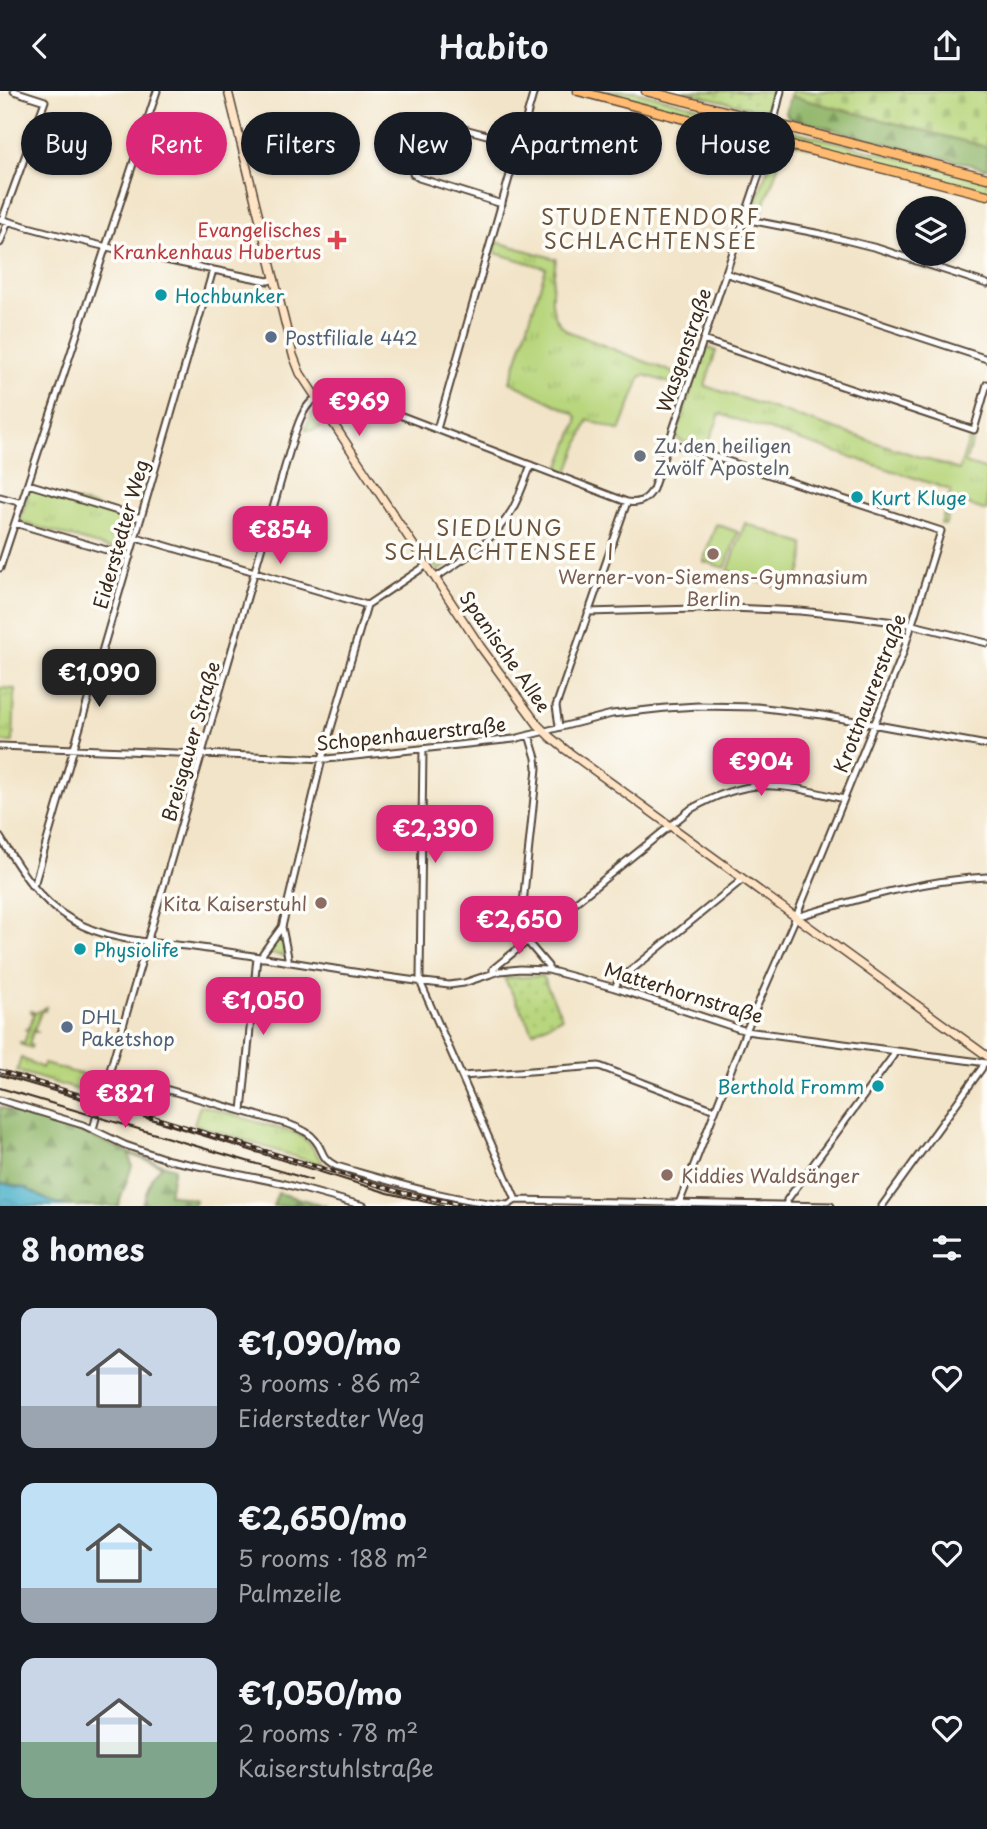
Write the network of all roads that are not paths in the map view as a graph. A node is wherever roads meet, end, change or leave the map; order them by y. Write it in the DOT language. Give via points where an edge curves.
graph roads {
  1 [pos="13,91"];
  2 [pos="157,91"];
  3 [pos="229,91"];
  4 [pos="534,91"];
  5 [pos="578,91"];
  6 [pos="646,91"];
  7 [pos="781,91"];
  8 [pos="528,112"];
  9 [pos="730,112"];
  10 [pos="776,112"];
  11 [pos="676,117"];
  12 [pos="795,128"];
  13 [pos="486,135"];
  14 [pos="795,146"];
  15 [pos="511,175"];
  16 [pos="759,175"];
  17 [pos="987,178"];
  18 [pos="987,195"];
  19 [pos="502,204"];
  20 [pos="744,219"];
  21 [pos="3,220"];
  22 [pos="0,243"];
  23 [pos="107,247"];
  24 [pos="213,270"];
  25 [pos="725,273"];
  26 [pos="275,279"];
  27 [pos="987,284"];
  28 [pos="703,341"];
  29 [pos="987,359"];
  30 [pos="987,384"];
  31 [pos="316,398"];
  32 [pos="437,429"];
  33 [pos="669,442"];
  34 [pos="531,465"];
  35 [pos="28,484"];
  36 [pos="0,496"];
  37 [pos="627,502"];
  38 [pos="22,503"];
  39 [pos="141,518"];
  40 [pos="15,523"];
  41 [pos="136,537"];
  42 [pos="130,557"];
  43 [pos="427,565"];
  44 [pos="0,568"];
  45 [pos="255,572"];
  46 [pos="435,578"];
  47 [pos="367,605"];
  48 [pos="588,612"];
  49 [pos="913,625"];
  50 [pos="987,643"];
  51 [pos="875,724"];
  52 [pos="559,726"];
  53 [pos="543,730"];
  54 [pos="530,735"];
  55 [pos="987,745"];
  56 [pos="0,746"];
  57 [pos="424,749"];
  58 [pos="74,750"];
  59 [pos="202,755"];
  60 [pos="322,759"];
  61 [pos="844,799"];
  62 [pos="670,826"];
  63 [pos="0,837"];
  64 [pos="987,877"];
  65 [pos="743,879"];
  66 [pos="31,885"];
  67 [pos="796,917"];
  68 [pos="282,927"];
  69 [pos="527,941"];
  70 [pos="148,942"];
  71 [pos="260,957"];
  72 [pos="288,962"];
  73 [pos="548,970"];
  74 [pos="493,973"];
  75 [pos="421,982"];
  76 [pos="615,988"];
  77 [pos="746,1031"];
  78 [pos="894,1051"];
  79 [pos="986,1061"];
  80 [pos="109,1073"];
  81 [pos="462,1076"];
  82 [pos="102,1098"];
  83 [pos="0,1100"];
  84 [pos="715,1110"];
  85 [pos="242,1111"];
  86 [pos="96,1118"];
  87 [pos="93,1129"];
  88 [pos="516,1200"];
  89 [pos="678,1204"];
  90 [pos="787,1205"];
  91 [pos="364,1206"];
  92 [pos="831,1206"];
  93 [pos="882,1206"];
  1 -- 21 [label="street" via="45,101"];
  2 -- 23 [label="street"];
  3 -- 26 [label="main road, Spanische Allee"];
  4 -- 8 [label="street"];
  5 -- 11 [label="main road"];
  6 -- 9 [label="main road"];
  7 -- 10 [label="street, Wasgenstraße"];
  12 -- 17 [label="main road"];
  13 -- 19 [label="street" via="431,120 413,174"];
  14 -- 18 [label="main road"];
  15 -- 19 [label="street"];
  16 -- 20 [label="street, Wasgenstraße"];
  19 -- 32 [label="street"];
  20 -- 25 [label="street, Wasgenstraße"];
  20 -- 27 [label="street" via="877,248"];
  21 -- 22 [label="street"];
  21 -- 23 [label="street"];
  23 -- 24 [label="street"];
  23 -- 35 [label="street"];
  24 -- 26 [label="street"];
  24 -- 39 [label="street, Eiderstedter Weg"];
  25 -- 28 [label="street, Wasgenstraße"];
  25 -- 29 [label="street"];
  26 -- 31 [label="main road, Spanische Allee" via="296,364"];
  28 -- 30 [label="street" via="974,430"];
  28 -- 33 [label="street, Wasgenstraße"];
  31 -- 32 [label="street" via="328,392 342,393"];
  31 -- 43 [label="main road, Spanische Allee"];
  31 -- 45 [label="street, Breisgauer Straße" via="301,416"];
  32 -- 34 [label="street"];
  33 -- 37 [label="street, Wasgenstraße" via="649,496"];
  33 -- 49 [label="street, Krottnaurerstraße" via="941,531"];
  34 -- 37 [label="street"];
  34 -- 46 [label="street" via="506,520 476,551"];
  35 -- 38 [label="street"];
  35 -- 39 [label="street"];
  36 -- 38 [label="street"];
  37 -- 48 [label="street"];
  38 -- 40 [label="street"];
  39 -- 41 [label="street, Eiderstedter Weg"];
  40 -- 42 [label="street"];
  40 -- 44 [label="street"];
  41 -- 42 [label="street, Eiderstedter Weg"];
  41 -- 45 [label="street"];
  42 -- 58 [label="street, Eiderstedter Weg"];
  43 -- 46 [label="main road, Spanische Allee"];
  43 -- 47 [label="street"];
  45 -- 47 [label="street"];
  45 -- 59 [label="street, Breisgauer Straße"];
  46 -- 53 [label="main road, Spanische Allee"];
  47 -- 60 [label="street"];
  48 -- 49 [label="street" via="771,610"];
  48 -- 52 [label="street" via="556,706"];
  49 -- 50 [label="street"];
  49 -- 51 [label="street, Krottnaurerstraße"];
  51 -- 52 [label="street, Schopenhauerstraße" via="757,707 698,706 612,714"];
  51 -- 55 [label="street, Schopenhauerstraße"];
  51 -- 61 [label="street, Krottnaurerstraße"];
  52 -- 53 [label="street, Schopenhauerstraße"];
  53 -- 54 [label="street, Schopenhauerstraße"];
  53 -- 62 [label="main road, Spanische Allee"];
  54 -- 57 [label="street, Schopenhauerstraße"];
  54 -- 69 [label="street" via="537,768 520,933"];
  56 -- 58 [label="street, Schopenhauerstraße"];
  57 -- 60 [label="street, Schopenhauerstraße"];
  57 -- 75 [label="street"];
  58 -- 59 [label="street, Schopenhauerstraße"];
  58 -- 66 [label="street, Eiderstedter Weg"];
  59 -- 60 [label="street, Schopenhauerstraße"];
  59 -- 70 [label="street, Breisgauer Straße"];
  60 -- 68 [label="street"];
  61 -- 62 [label="street" via="788,786 747,787 710,798"];
  61 -- 67 [label="street, Krottnaurerstraße"];
  62 -- 65 [label="main road, Spanische Allee"];
  62 -- 69 [label="street"];
  63 -- 66 [label="street, Matterhornstraße"];
  64 -- 67 [label="street" via="895,890"];
  65 -- 67 [label="main road, Spanische Allee"];
  65 -- 76 [label="street"];
  66 -- 70 [label="street, Matterhornstraße" via="75,922 114,937"];
  67 -- 77 [label="street, Krottnaurerstraße"];
  67 -- 79 [label="main road, Spanische Allee"];
  68 -- 71 [label="street"];
  68 -- 72 [label="street"];
  69 -- 73 [label="street"];
  69 -- 74 [label="street"];
  70 -- 71 [label="street, Matterhornstraße"];
  70 -- 80 [label="street, Breisgauer Straße"];
  71 -- 72 [label="street, Matterhornstraße"];
  71 -- 85 [label="street"];
  72 -- 75 [label="street, Matterhornstraße"];
  73 -- 74 [label="street, Matterhornstraße"];
  73 -- 76 [label="street, Matterhornstraße"];
  74 -- 75 [label="street, Matterhornstraße" via="457,985"];
  75 -- 81 [label="street"];
  76 -- 77 [label="street, Matterhornstraße"];
  77 -- 78 [label="street, Matterhornstraße"];
  77 -- 84 [label="street, Krottnaurerstraße"];
  78 -- 79 [label="street, Matterhornstraße"];
  78 -- 90 [label="street"];
  79 -- 93 [label="street"];
  80 -- 82 [label="street, Breisgauer Straße"];
  80 -- 85 [label="street"];
  81 -- 84 [label="street" via="599,1066"];
  81 -- 88 [label="street"];
  83 -- 87 [label="street"];
  84 -- 89 [label="street, Krottnaurerstraße"];
  85 -- 88 [label="street" via="306,1132 336,1166 463,1200 508,1205"];
  86 -- 87 [label="street"];
  87 -- 91 [label="street" via="169,1160"];
  88 -- 89 [label="street"];
  89 -- 90 [label="street"];
  90 -- 92 [label="street"];
}
